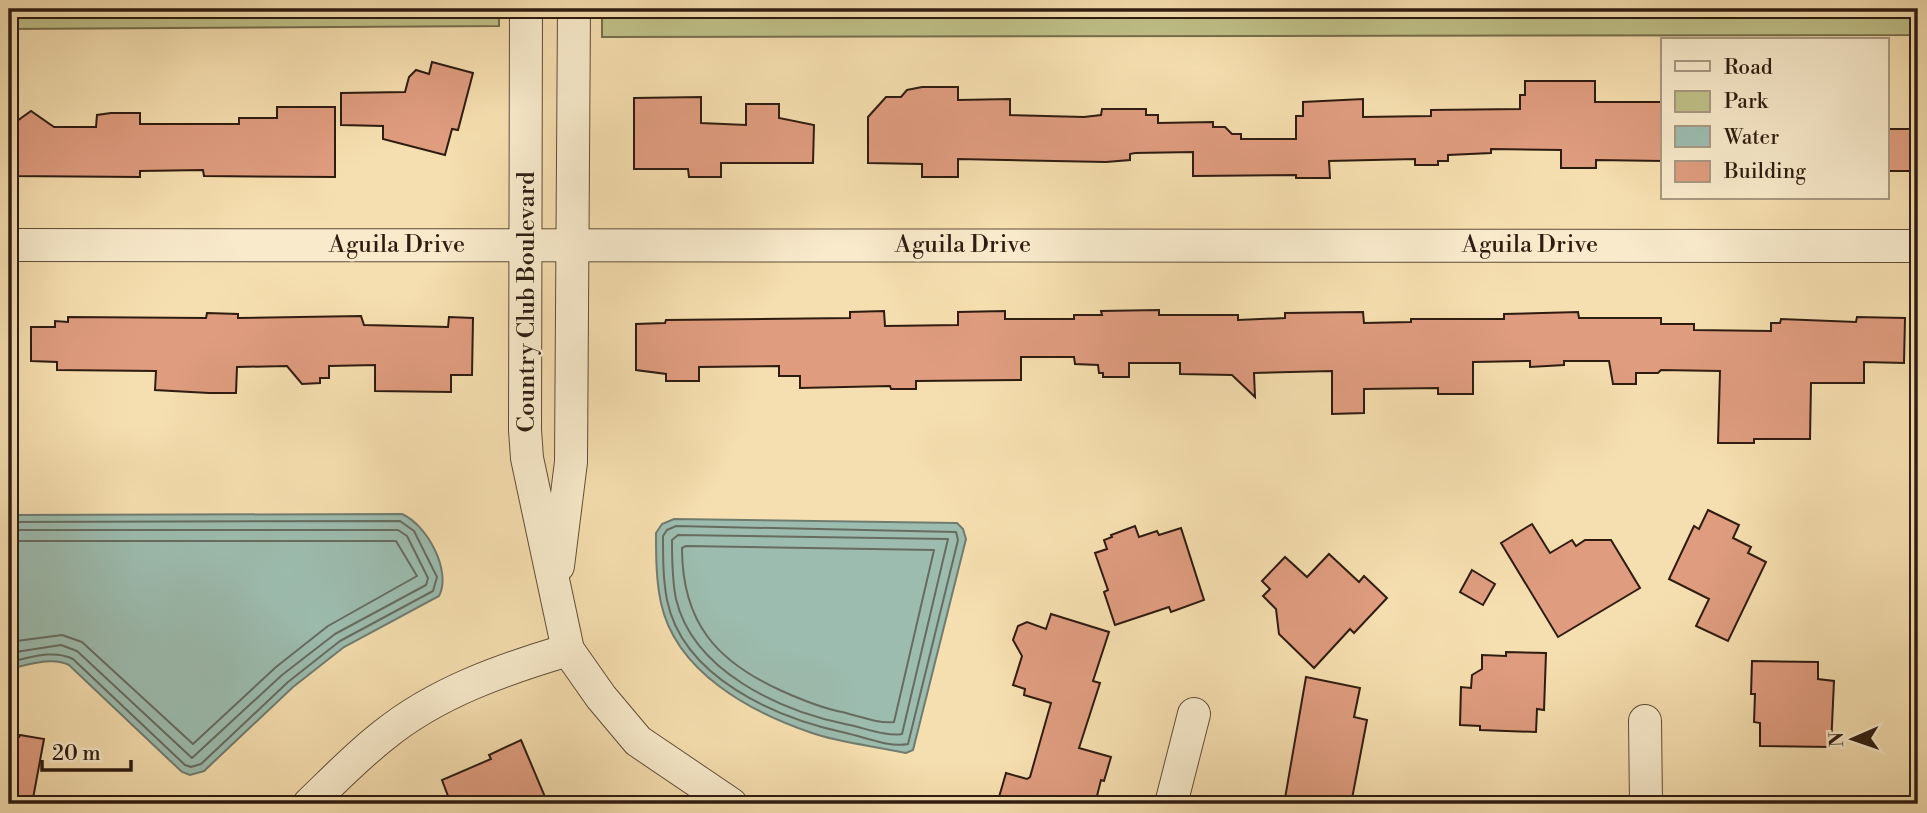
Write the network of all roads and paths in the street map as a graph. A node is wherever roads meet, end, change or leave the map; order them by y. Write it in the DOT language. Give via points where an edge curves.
graph roads {
  1 [pos="526,9"];
  2 [pos="574,9"];
  3 [pos="9,245"];
  4 [pos="527,245"];
  5 [pos="573,245"];
  6 [pos="1918,246"];
  7 [pos="555,592"];
  8 [pos="568,650"];
  9 [pos="1194,714"];
  10 [pos="1645,722"];
  11 [pos="309,804"];
  12 [pos="731,804"];
  13 [pos="1171,804"];
  14 [pos="1646,804"];
  1 -- 4 [label="street, Country Club Boulevard"];
  2 -- 5 [label="street, Country Club Boulevard"];
  3 -- 4 [label="street, Aguila Drive"];
  4 -- 5 [label="street, Aguila Drive"];
  4 -- 7 [label="street, Country Club Boulevard" via="527,458"];
  5 -- 6 [label="street, Aguila Drive"];
  5 -- 7 [label="street, Country Club Boulevard" via="571,462"];
  7 -- 8 [label="street, Country Club Boulevard"];
  8 -- 11 [label="street" via="504,670 442,698 385,734"];
  8 -- 12 [label="street, Country Club Boulevard" via="638,741"];
  9 -- 13 [label="street"];
  10 -- 14 [label="street"];
}
